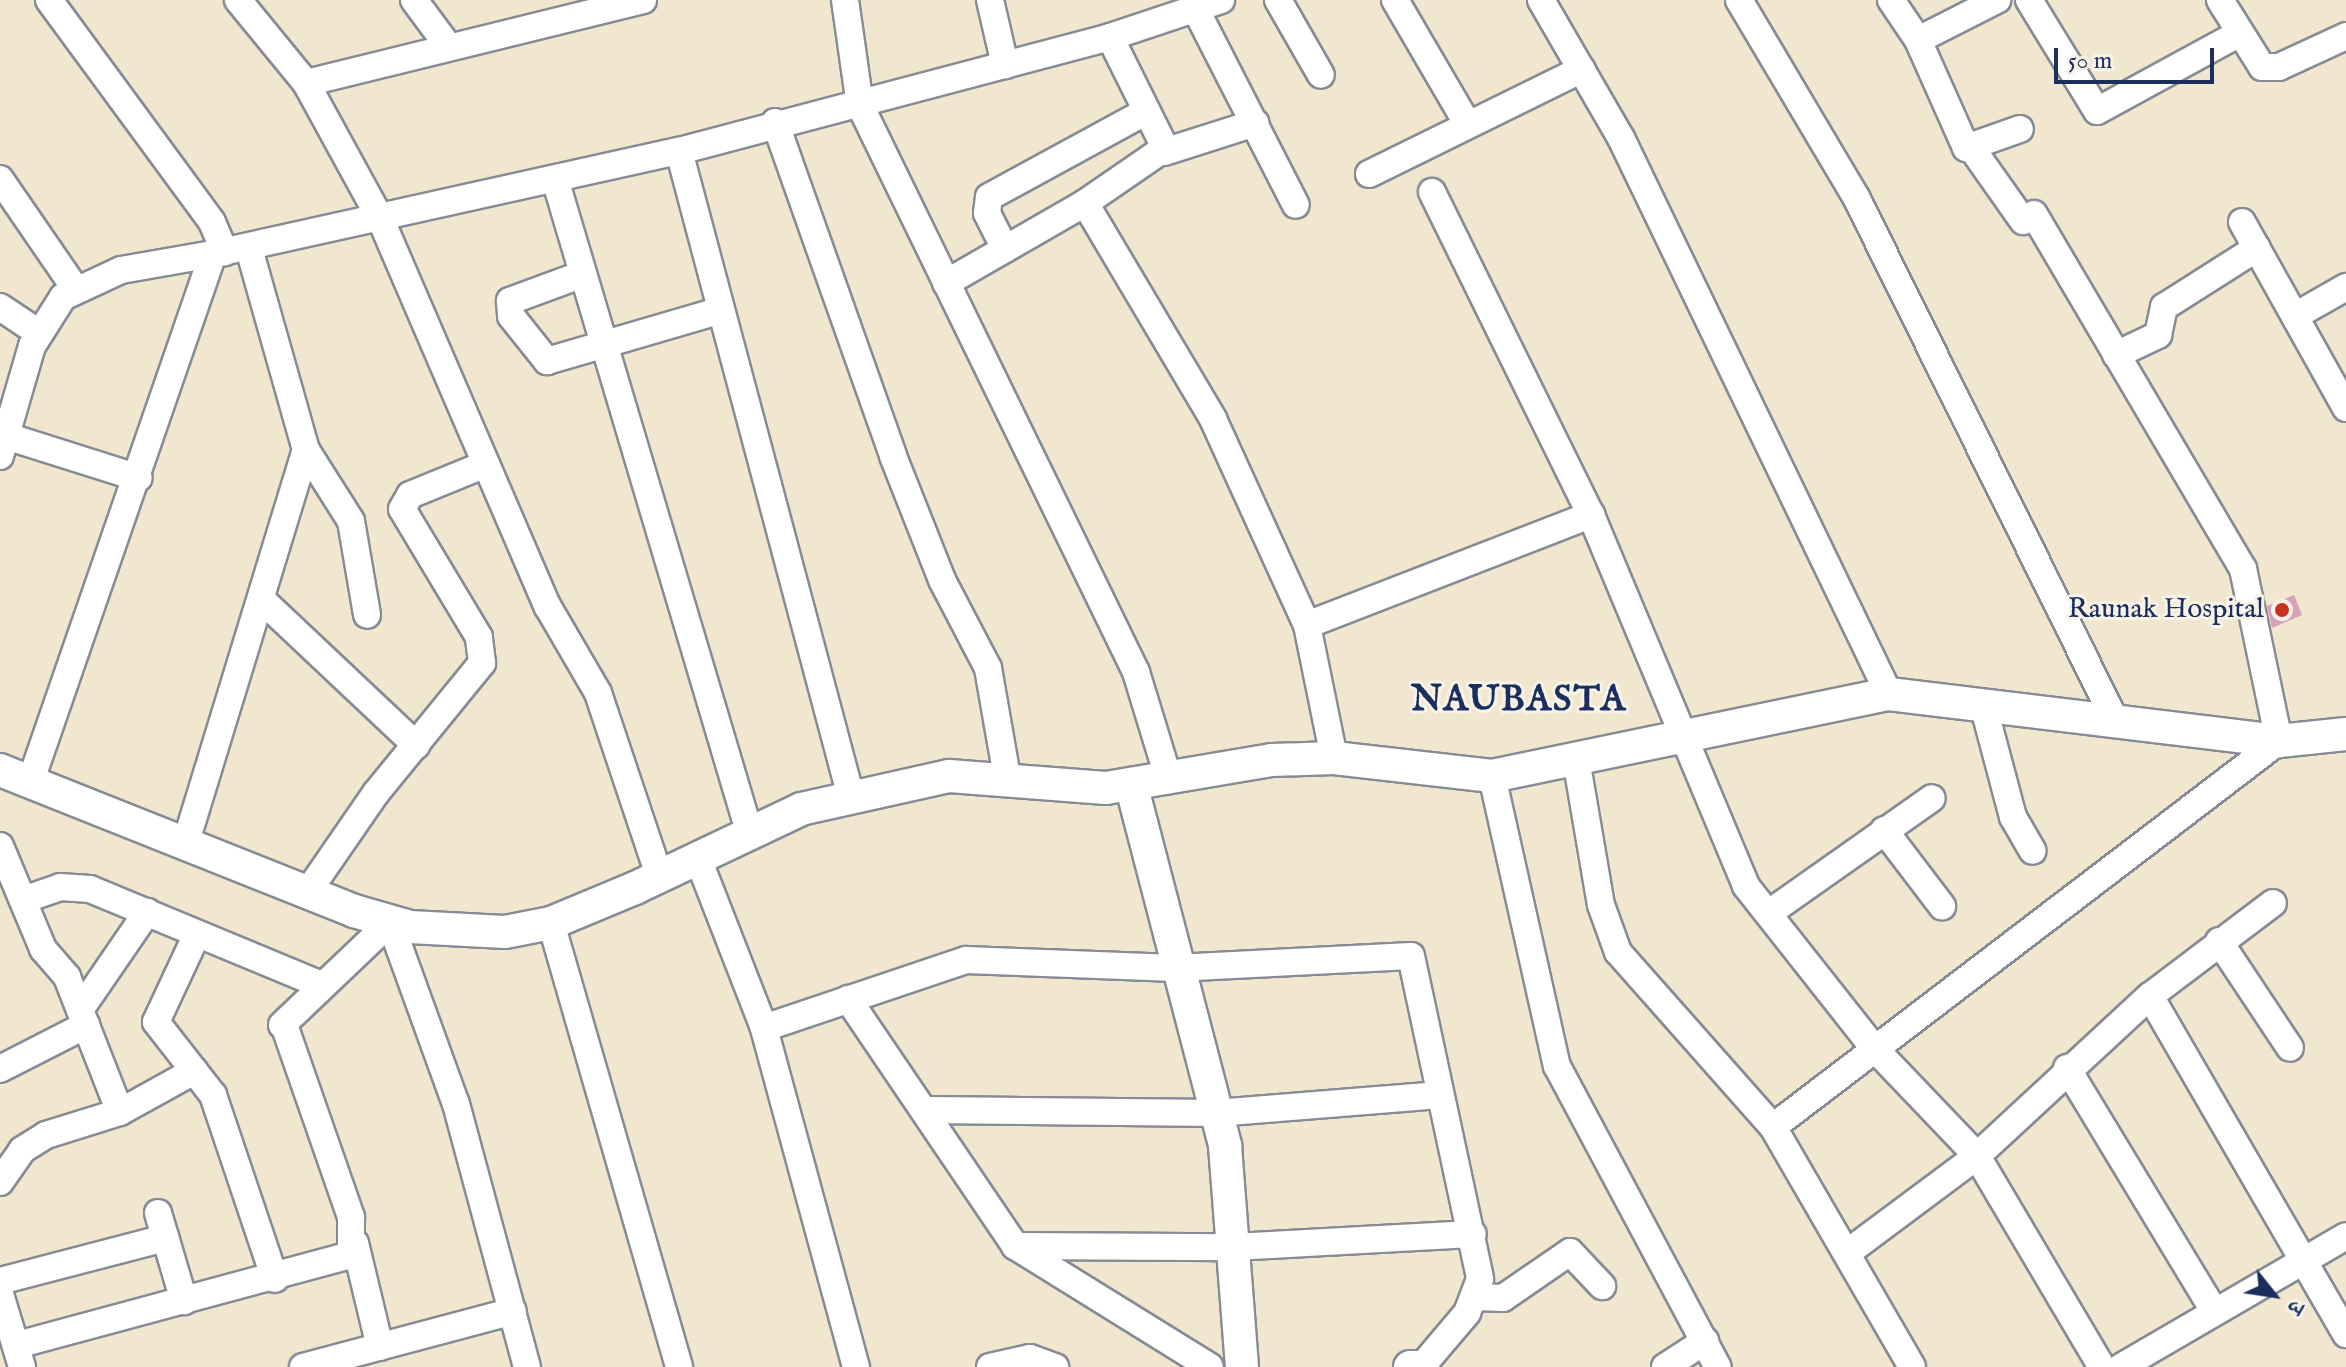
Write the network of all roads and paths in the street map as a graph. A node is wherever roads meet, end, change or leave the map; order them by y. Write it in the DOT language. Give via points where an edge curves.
graph roads {
  1 [pos="49,0"];
  2 [pos="238,0"];
  3 [pos="414,0"];
  4 [pos="643,0"];
  5 [pos="845,0"];
  6 [pos="990,0"];
  7 [pos="1221,0"];
  8 [pos="1278,0"];
  9 [pos="1541,0"];
  10 [pos="1739,0"];
  11 [pos="1891,0"];
  12 [pos="1997,0"];
  13 [pos="2029,0"];
  14 [pos="2220,0"];
  15 [pos="1399,1"];
  16 [pos="583,6"];
  17 [pos="1195,8"];
  18 [pos="2238,34"];
  19 [pos="2346,36"];
  20 [pos="1110,37"];
  21 [pos="1918,40"];
  22 [pos="448,46"];
  23 [pos="1005,65"];
  24 [pos="1582,69"];
  25 [pos="1321,75"];
  26 [pos="306,83"];
  27 [pos="860,105"];
  28 [pos="1145,112"];
  29 [pos="775,122"];
  30 [pos="1255,123"];
  31 [pos="1467,123"];
  32 [pos="2020,129"];
  33 [pos="1973,150"];
  34 [pos="679,151"];
  35 [pos="1164,152"];
  36 [pos="1369,174"];
  37 [pos="0,179"];
  38 [pos="555,179"];
  39 [pos="1432,192"];
  40 [pos="1085,203"];
  41 [pos="1296,205"];
  42 [pos="381,220"];
  43 [pos="2242,222"];
  44 [pos="2257,248"];
  45 [pos="1005,249"];
  46 [pos="229,251"];
  47 [pos="583,274"];
  48 [pos="946,283"];
  49 [pos="2346,287"];
  50 [pos="75,288"];
  51 [pos="0,307"];
  52 [pos="721,310"];
  53 [pos="2295,316"];
  54 [pos="39,333"];
  55 [pos="603,341"];
  56 [pos="2116,355"];
  57 [pos="2346,408"];
  58 [pos="3,446"];
  59 [pos="306,450"];
  60 [pos="486,464"];
  61 [pos="139,478"];
  62 [pos="1591,515"];
  63 [pos="262,600"];
  64 [pos="367,615"];
  65 [pos="1307,625"];
  66 [pos="1889,694"];
  67 [pos="1984,708"];
  68 [pos="2115,720"];
  69 [pos="2346,734"];
  70 [pos="1684,740"];
  71 [pos="2279,741"];
  72 [pos="416,745"];
  73 [pos="1334,758"];
  74 [pos="1576,759"];
  75 [pos="1492,776"];
  76 [pos="1007,777"];
  77 [pos="9,778"];
  78 [pos="1169,780"];
  79 [pos="1131,784"];
  80 [pos="850,793"];
  81 [pos="1932,798"];
  82 [pos="1884,830"];
  83 [pos="749,831"];
  84 [pos="185,845"];
  85 [pos="0,846"];
  86 [pos="2033,851"];
  87 [pos="697,856"];
  88 [pos="659,875"];
  89 [pos="307,893"];
  90 [pos="23,900"];
  91 [pos="2273,903"];
  92 [pos="1942,906"];
  93 [pos="147,912"];
  94 [pos="1769,913"];
  95 [pos="390,922"];
  96 [pos="551,923"];
  97 [pos="197,934"];
  98 [pos="2219,941"];
  99 [pos="1175,968"];
  100 [pos="317,983"];
  101 [pos="2150,996"];
  102 [pos="848,999"];
  103 [pos="83,1018"];
  104 [pos="764,1028"];
  105 [pos="1873,1047"];
  106 [pos="2290,1048"];
  107 [pos="2067,1068"];
  108 [pos="0,1069"];
  109 [pos="194,1071"];
  110 [pos="1440,1095"];
  111 [pos="928,1110"];
  112 [pos="120,1112"];
  113 [pos="1216,1113"];
  114 [pos="1773,1127"];
  115 [pos="1977,1156"];
  116 [pos="1,1176"];
  117 [pos="1473,1234"];
  118 [pos="2346,1236"];
  119 [pos="355,1243"];
  120 [pos="1015,1246"];
  121 [pos="1233,1247"];
  122 [pos="1847,1253"];
  123 [pos="2304,1260"];
  124 [pos="275,1279"];
  125 [pos="0,1281"];
  126 [pos="1602,1286"];
  127 [pos="0,1294"];
  128 [pos="1476,1297"];
  129 [pos="184,1301"];
  130 [pos="513,1311"];
  131 [pos="2215,1312"];
  132 [pos="2346,1334"];
  133 [pos="1705,1341"];
  134 [pos="381,1347"];
  135 [pos="19,1356"];
  136 [pos="303,1367"];
  137 [pos="527,1367"];
  138 [pos="679,1367"];
  139 [pos="856,1367"];
  140 [pos="990,1367"];
  141 [pos="1055,1367"];
  142 [pos="1210,1367"];
  143 [pos="1242,1367"];
  144 [pos="1410,1367"];
  145 [pos="1422,1367"];
  146 [pos="1665,1367"];
  147 [pos="1718,1367"];
  148 [pos="1912,1367"];
  149 [pos="2102,1367"];
  150 [pos="2121,1367"];
  1 -- 46 [label="street"];
  2 -- 26 [label="street"];
  3 -- 22 [label="street"];
  4 -- 16 [label="street"];
  5 -- 27 [label="street"];
  6 -- 23 [label="street"];
  7 -- 17 [label="street"];
  8 -- 25 [label="street"];
  9 -- 24 [label="street"];
  10 -- 68 [label="street" via="1857,199"];
  11 -- 21 [label="street"];
  12 -- 21 [label="street"];
  13 -- 18 [label="street" via="2097,111"];
  14 -- 18 [label="street"];
  15 -- 31 [label="street"];
  16 -- 22 [label="street"];
  17 -- 20 [label="street"];
  17 -- 30 [label="street"];
  18 -- 19 [label="street" via="2253,63 2271,68"];
  20 -- 23 [label="street"];
  20 -- 28 [label="street"];
  21 -- 33 [label="street" via="1957,135"];
  22 -- 26 [label="street"];
  23 -- 27 [label="street"];
  24 -- 31 [label="street"];
  24 -- 66 [label="street"];
  26 -- 42 [label="street"];
  27 -- 29 [label="street"];
  27 -- 48 [label="street"];
  28 -- 35 [label="street"];
  28 -- 45 [label="street" via="989,197 987,213"];
  29 -- 34 [label="street"];
  29 -- 76 [label="street" via="893,456 942,580 988,668"];
  30 -- 35 [label="street"];
  30 -- 41 [label="street"];
  31 -- 36 [label="street"];
  32 -- 33 [label="street"];
  33 -- 56 [label="street" via="2029,217"];
  34 -- 38 [label="street"];
  34 -- 52 [label="street"];
  35 -- 40 [label="street"];
  37 -- 50 [label="street"];
  38 -- 42 [label="street"];
  38 -- 47 [label="street"];
  39 -- 62 [label="street"];
  40 -- 45 [label="street"];
  40 -- 65 [label="street" via="1213,419"];
  42 -- 46 [label="street"];
  42 -- 60 [label="street"];
  43 -- 44 [label="street"];
  44 -- 53 [label="street"];
  44 -- 56 [label="street" via="2164,307 2158,335"];
  45 -- 48 [label="street"];
  46 -- 50 [label="street" via="121,270"];
  46 -- 59 [label="street"];
  46 -- 61 [label="street"];
  47 -- 55 [label="street"];
  47 -- 55 [label="street" via="513,295 511,316 547,361"];
  48 -- 78 [label="street" via="1136,672"];
  49 -- 53 [label="street"];
  50 -- 54 [label="street"];
  51 -- 54 [label="street"];
  52 -- 55 [label="street"];
  52 -- 80 [label="street"];
  53 -- 57 [label="street"];
  54 -- 58 [label="street"];
  55 -- 83 [label="street"];
  56 -- 71 [label="street" via="2243,569"];
  58 -- 61 [label="street"];
  59 -- 63 [label="street"];
  59 -- 64 [label="street" via="351,521"];
  60 -- 72 [label="street" via="402,504 484,655"];
  60 -- 88 [label="street" via="548,607 598,693"];
  61 -- 77 [label="street"];
  62 -- 65 [label="street"];
  62 -- 70 [label="street"];
  63 -- 72 [label="street"];
  63 -- 84 [label="street"];
  65 -- 73 [label="street"];
  66 -- 67 [label="street"];
  66 -- 70 [label="street"];
  67 -- 68 [label="street"];
  67 -- 86 [label="street" via="2013,817"];
  68 -- 71 [label="street"];
  69 -- 71 [label="street"];
  70 -- 74 [label="street"];
  70 -- 94 [label="street" via="1746,886"];
  71 -- 105 [label="street"];
  72 -- 89 [label="street"];
  73 -- 75 [label="street"];
  73 -- 78 [label="street" via="1272,760"];
  74 -- 75 [label="street"];
  74 -- 114 [label="street" via="1601,905 1618,952"];
  75 -- 133 [label="street" via="1557,1066"];
  76 -- 79 [label="street"];
  76 -- 80 [label="street" via="949,776"];
  77 -- 84 [label="street"];
  78 -- 79 [label="street"];
  79 -- 99 [label="street"];
  80 -- 83 [label="street"];
  81 -- 82 [label="street"];
  82 -- 92 [label="street"];
  82 -- 94 [label="street"];
  83 -- 87 [label="street"];
  84 -- 89 [label="street"];
  85 -- 90 [label="street"];
  87 -- 88 [label="street"];
  87 -- 104 [label="street"];
  88 -- 96 [label="street"];
  89 -- 95 [label="street"];
  90 -- 93 [label="street" via="79,886"];
  90 -- 103 [label="street"];
  91 -- 98 [label="street"];
  93 -- 97 [label="street"];
  93 -- 103 [label="street"];
  94 -- 105 [label="street"];
  95 -- 96 [label="street" via="505,932"];
  95 -- 119 [label="street" via="284,1027"];
  95 -- 130 [label="street" via="456,1104"];
  96 -- 138 [label="street"];
  97 -- 100 [label="street"];
  97 -- 109 [label="street" via="156,1022"];
  98 -- 101 [label="street"];
  98 -- 106 [label="street"];
  99 -- 102 [label="street" via="966,960"];
  99 -- 110 [label="street" via="1411,956"];
  99 -- 113 [label="street"];
  101 -- 107 [label="street"];
  101 -- 123 [label="street"];
  102 -- 104 [label="street"];
  102 -- 111 [label="street"];
  103 -- 108 [label="street"];
  103 -- 112 [label="street"];
  104 -- 139 [label="street"];
  105 -- 114 [label="street"];
  105 -- 115 [label="street"];
  107 -- 115 [label="street"];
  107 -- 131 [label="street"];
  109 -- 112 [label="street"];
  109 -- 124 [label="street" via="219,1109"];
  110 -- 113 [label="street"];
  110 -- 117 [label="street"];
  111 -- 113 [label="street"];
  111 -- 120 [label="street"];
  112 -- 116 [label="street" via="46,1135 22,1150"];
  113 -- 121 [label="street"];
  114 -- 122 [label="street"];
  115 -- 122 [label="street"];
  115 -- 149 [label="street"];
  117 -- 121 [label="street"];
  117 -- 128 [label="street"];
  118 -- 123 [label="street"];
  119 -- 124 [label="street" via="332,1264"];
  119 -- 134 [label="street"];
  120 -- 121 [label="street"];
  120 -- 142 [label="street"];
  121 -- 143 [label="street"];
  122 -- 148 [label="street"];
  123 -- 131 [label="street"];
  123 -- 132 [label="street"];
  124 -- 129 [label="street"];
  125 -- 129 [label="street" via="161,1225"];
  126 -- 128 [label="street" via="1570,1252 1503,1298"];
  127 -- 135 [label="street"];
  128 -- 145 [label="street"];
  129 -- 135 [label="street"];
  130 -- 134 [label="street"];
  130 -- 137 [label="street"];
  131 -- 150 [label="street"];
  133 -- 146 [label="street"];
  133 -- 147 [label="street"];
  134 -- 136 [label="street"];
  140 -- 141 [label="street" via="1030,1358"];
  144 -- 145 [label="street"];
}
